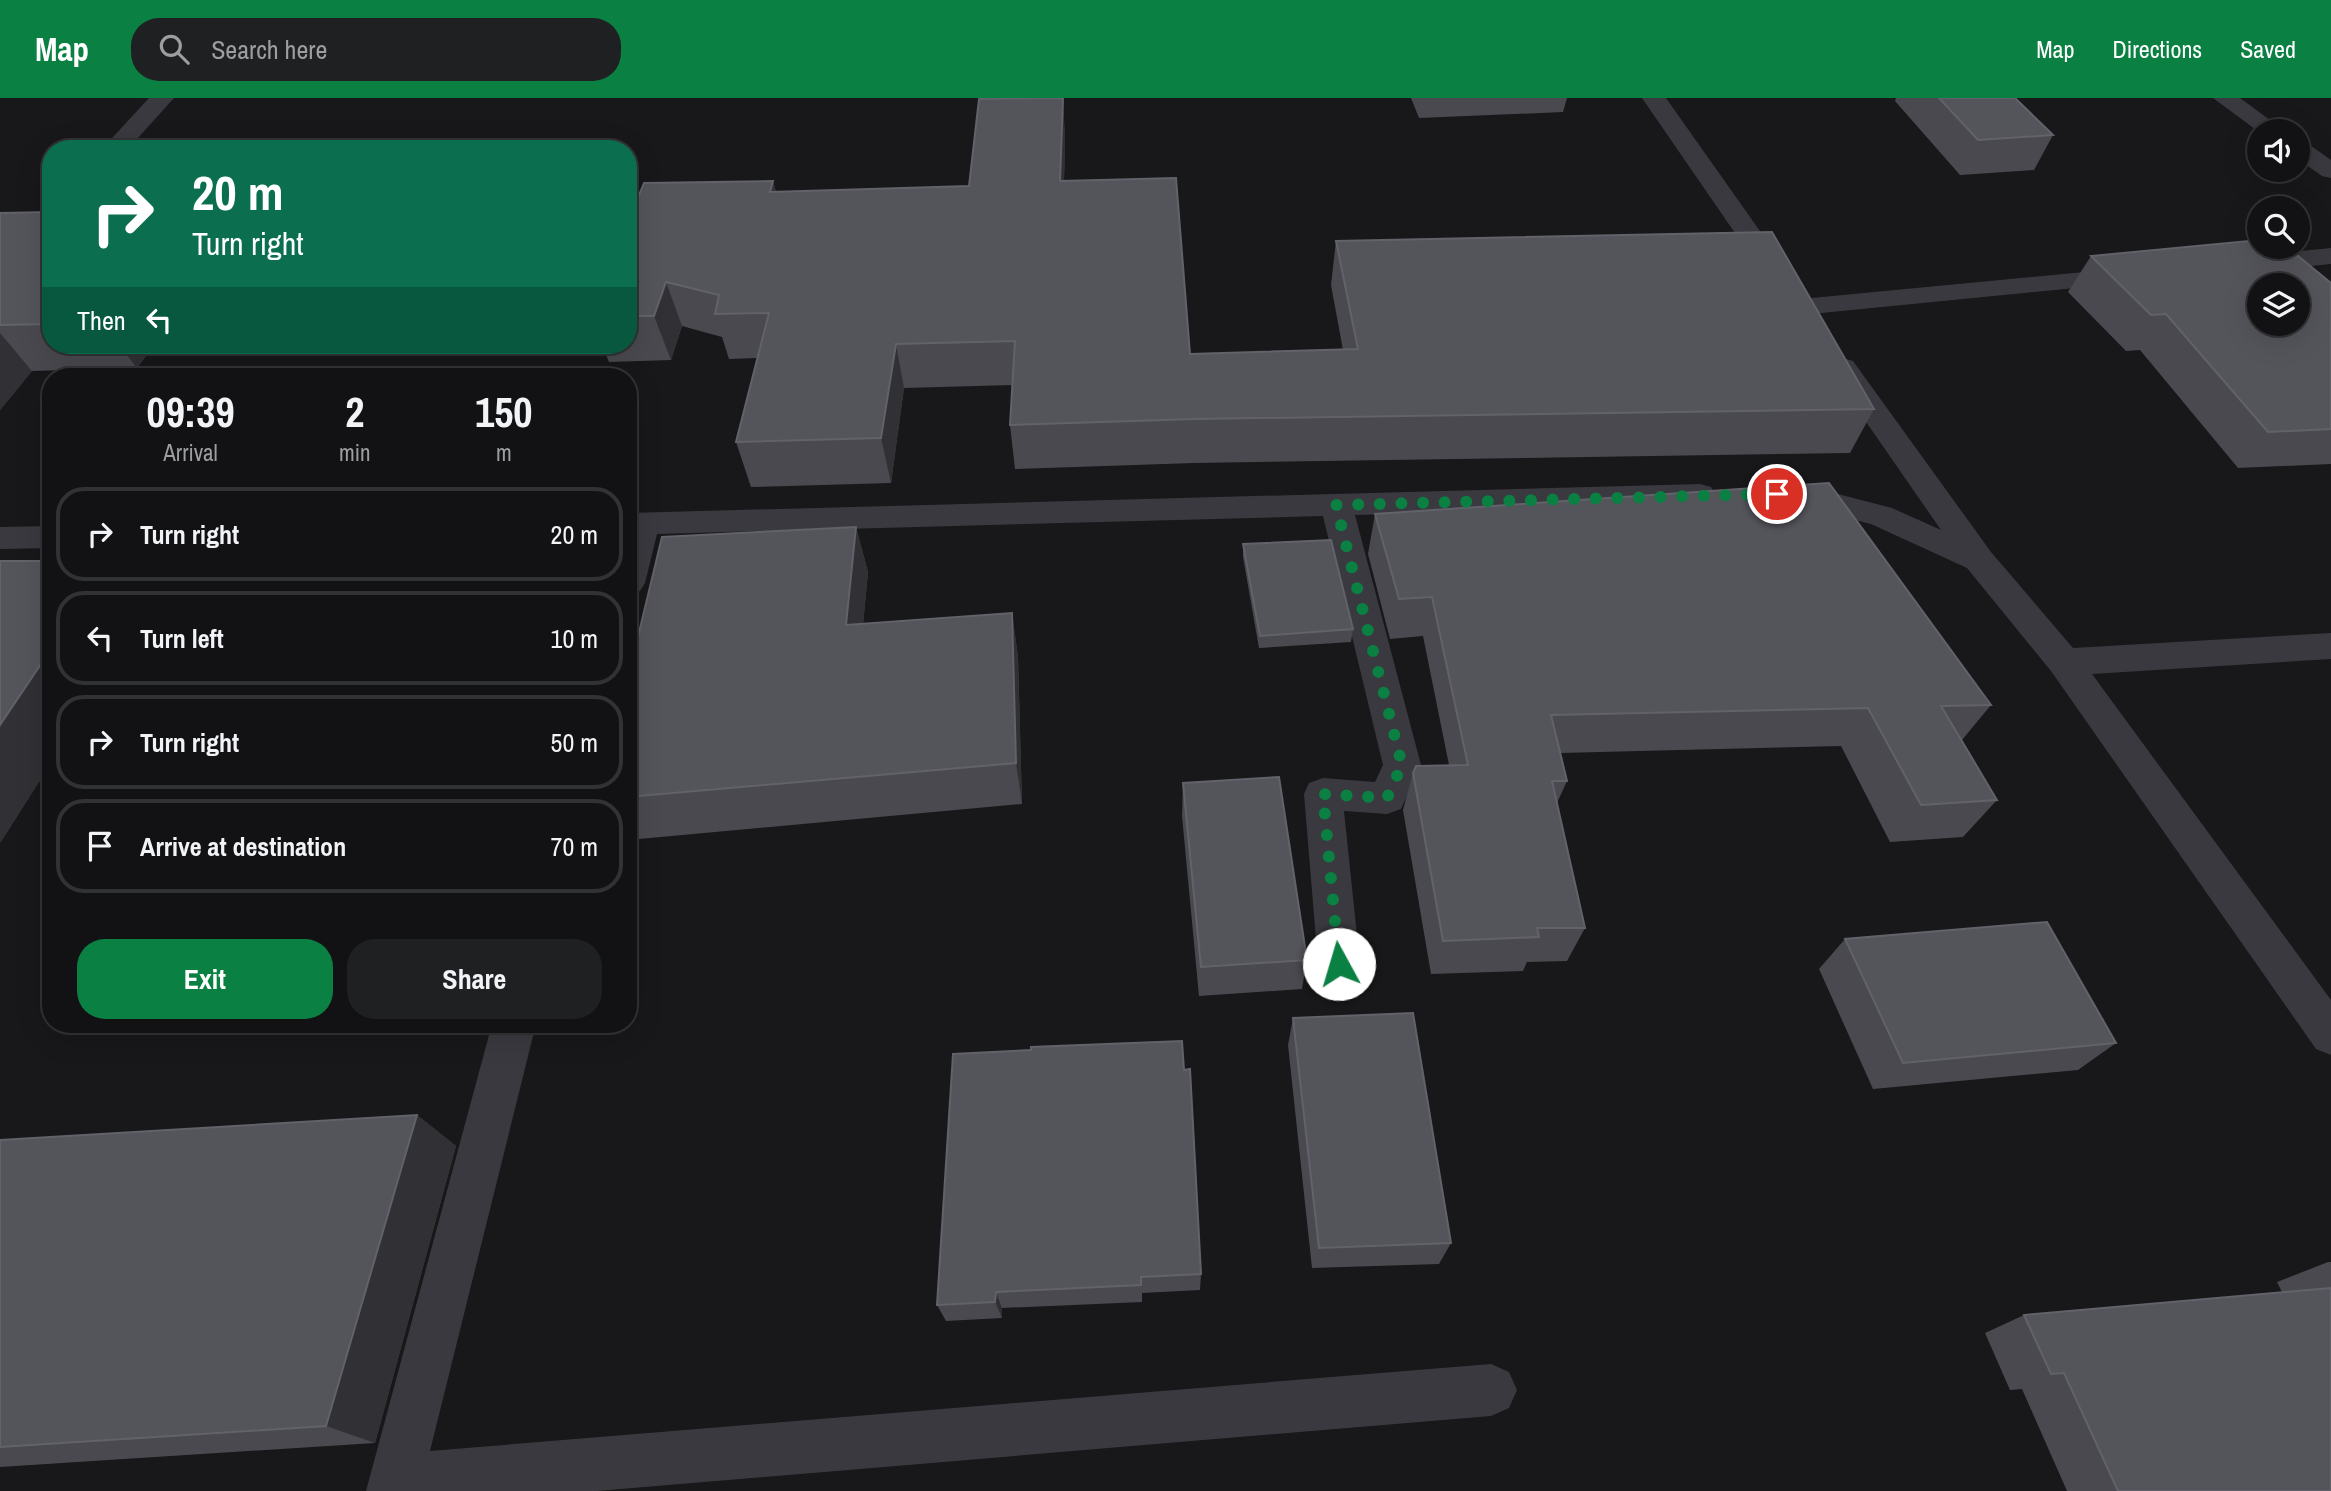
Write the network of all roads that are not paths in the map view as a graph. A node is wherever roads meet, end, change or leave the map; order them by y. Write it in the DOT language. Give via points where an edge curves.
graph roads {
  1 [pos="162,98"];
  2 [pos="1654,98"];
  3 [pos="2225,98"];
  4 [pos="2256,119"];
  5 [pos="122,140"];
  6 [pos="2310,156"];
  7 [pos="2331,171"];
  8 [pos="2331,256"];
  9 [pos="2222,267"];
  10 [pos="2154,273"];
  11 [pos="1814,326"];
  12 [pos="1726,494"];
  13 [pos="1764,494"];
  14 [pos="1336,505"];
  15 [pos="637,523"];
  16 [pos="42,537"];
  17 [pos="0,538"];
  18 [pos="1979,560"];
  19 [pos="2331,646"];
  20 [pos="2064,663"];
  21 [pos="1339,964"];
  22 [pos="512,1033"];
  23 [pos="2331,1035"];
  24 [pos="1491,1390"];
  25 [pos="394,1486"];
  1 -- 5 [label="street"];
  2 -- 11 [label="street"];
  3 -- 4 [label="street"];
  6 -- 7 [label="street"];
  8 -- 9 [label="street"];
  10 -- 11 [label="street"];
  11 -- 18 [label="street"];
  12 -- 14 [label="street"];
  13 -- 18 [label="street" via="1802,494 1881,516"];
  14 -- 15 [label="street"];
  14 -- 21 [label="street" via="1402,765 1387,798 1323,794"];
  16 -- 17 [label="street"];
  18 -- 20 [label="street"];
  19 -- 20 [label="street"];
  20 -- 23 [label="street"];
  22 -- 25 [label="street"];
  24 -- 25 [label="street"];
}
